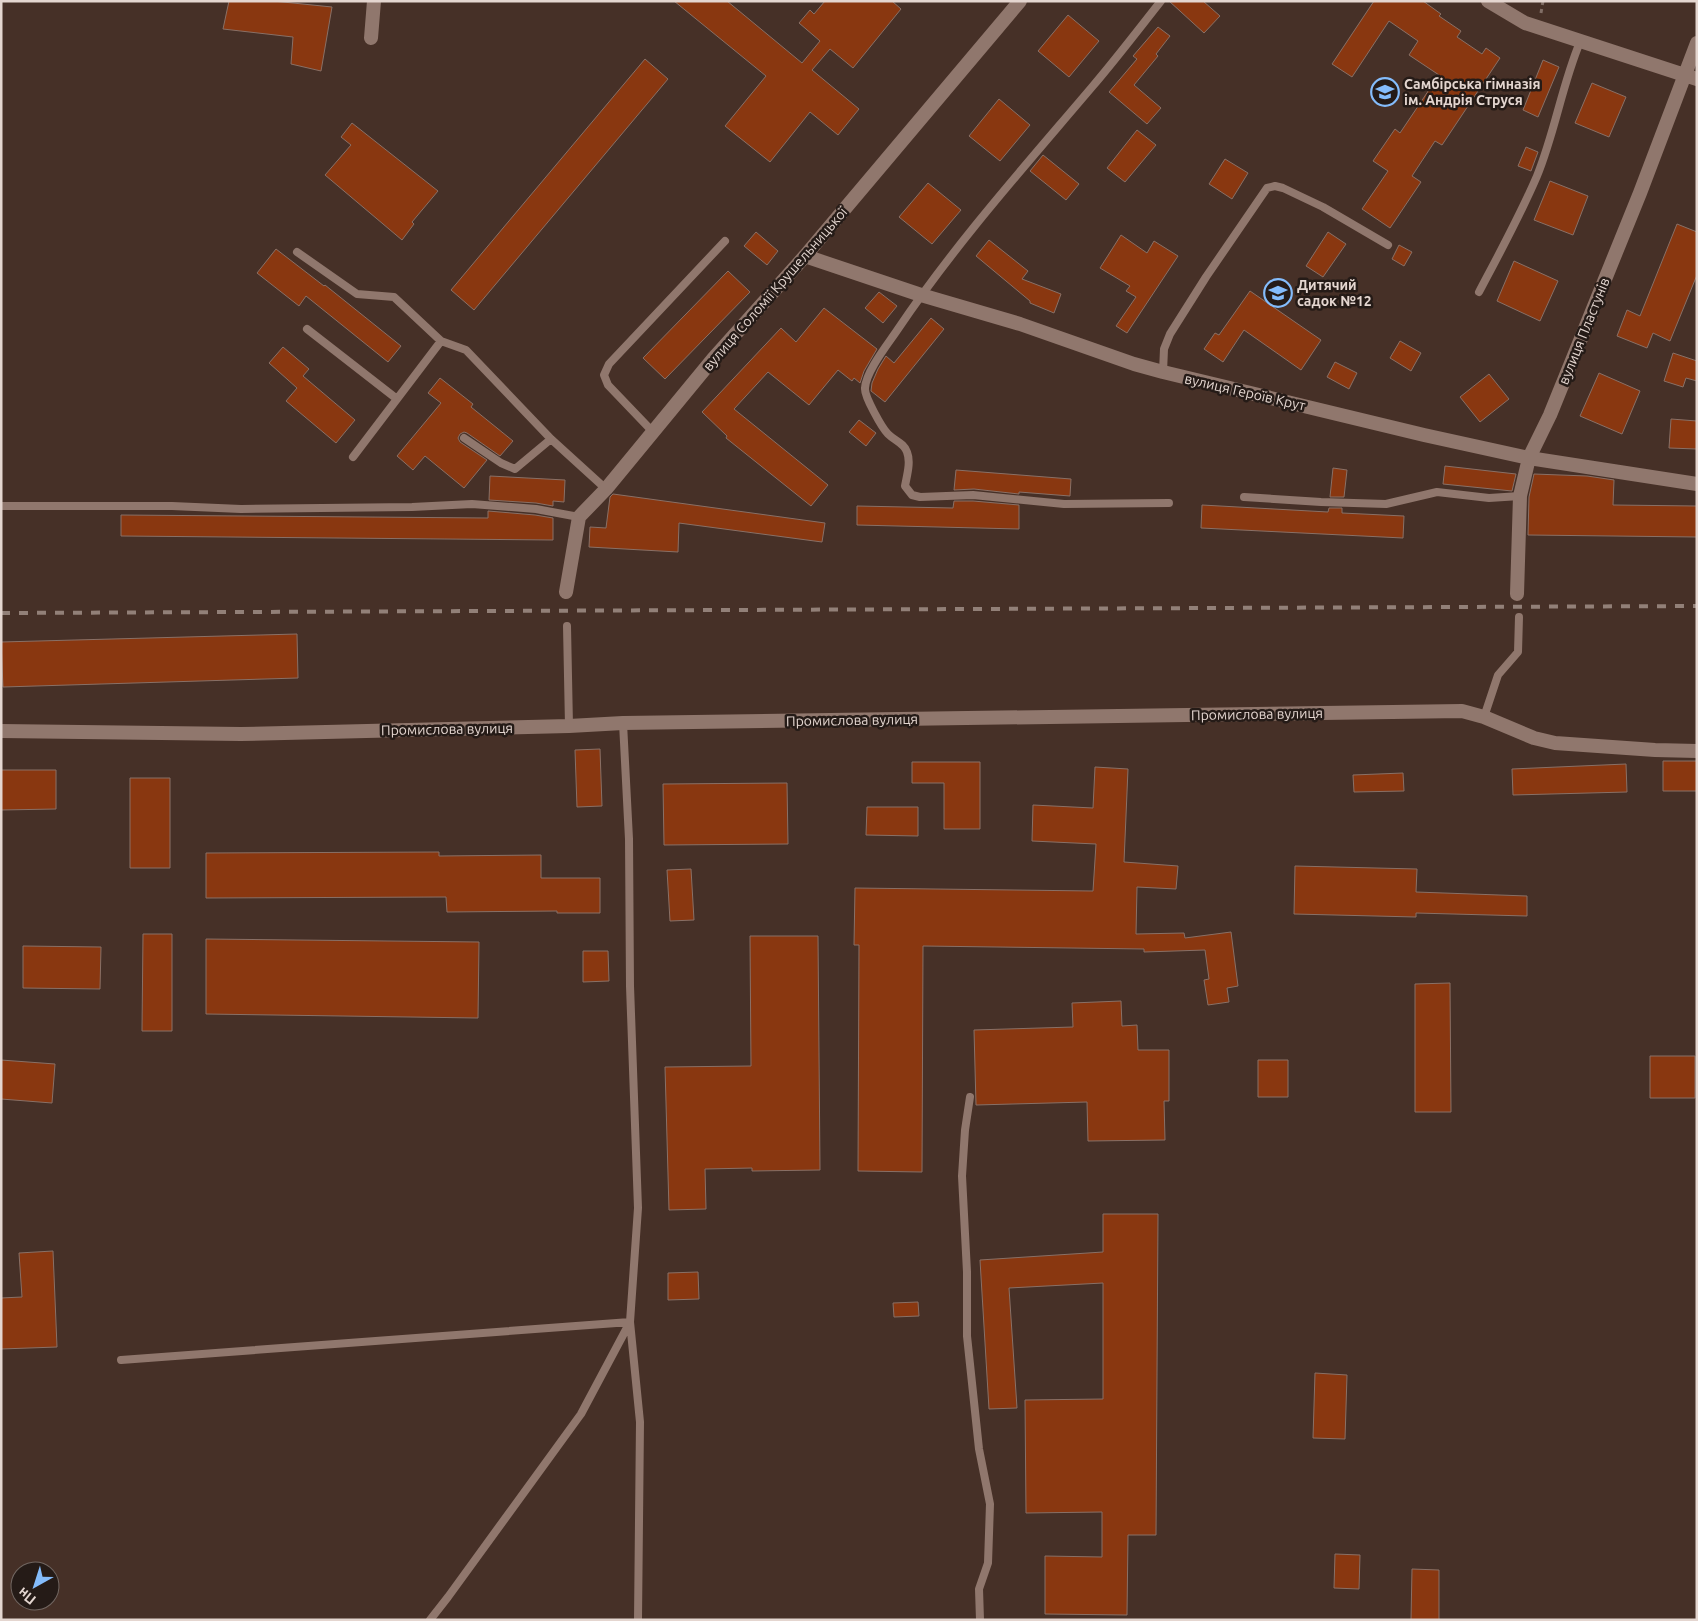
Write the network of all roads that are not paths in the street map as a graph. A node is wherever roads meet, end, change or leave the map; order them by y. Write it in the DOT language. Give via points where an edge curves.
graph roads {
  1 [pos="374,1"];
  2 [pos="1020,1"];
  3 [pos="1162,1"];
  4 [pos="1488,1"];
  5 [pos="372,38"];
  6 [pos="1580,42"];
  7 [pos="1697,44"];
  8 [pos="1691,78"];
  9 [pos="726,241"];
  10 [pos="1388,244"];
  11 [pos="297,252"];
  12 [pos="805,256"];
  13 [pos="1479,292"];
  14 [pos="921,295"];
  15 [pos="307,329"];
  16 [pos="441,341"];
  17 [pos="1163,372"];
  18 [pos="397,399"];
  19 [pos="653,432"];
  20 [pos="464,438"];
  21 [pos="551,439"];
  22 [pos="352,457"];
  23 [pos="1529,458"];
  24 [pos="1697,484"];
  25 [pos="606,488"];
  26 [pos="1520,496"];
  27 [pos="1244,497"];
  28 [pos="1169,503"];
  29 [pos="1,506"];
  30 [pos="579,517"];
  31 [pos="566,592"];
  32 [pos="1517,594"];
  33 [pos="1519,617"];
  34 [pos="567,626"];
  35 [pos="1484,717"];
  36 [pos="623,723"];
  37 [pos="569,726"];
  38 [pos="1,731"];
  39 [pos="1697,751"];
  40 [pos="970,1097"];
  41 [pos="630,1322"];
  42 [pos="122,1360"];
  43 [pos="430,1620"];
  44 [pos="638,1620"];
  45 [pos="980,1620"];
  1 -- 5 [label="street"];
  2 -- 12 [label="street, вулиця Соломії Крушельницької"];
  3 -- 14 [label="lane" via="972,228"];
  4 -- 6 [label="street" via="1525,22"];
  6 -- 8 [label="street"];
  6 -- 13 [label="lane" via="1569,68 1537,176"];
  7 -- 8 [label="street, вулиця Пластунів"];
  8 -- 23 [label="street, вулиця Пластунів"];
  9 -- 19 [label="lane" via="606,369 604,375 608,385"];
  10 -- 17 [label="lane" via="1283,188 1266,188 1170,334 1164,349"];
  11 -- 16 [label="lane" via="357,294 394,297"];
  12 -- 14 [label="street, вулиця Героїв Крут"];
  12 -- 19 [label="street, вулиця Соломії Крушельницької"];
  14 -- 17 [label="street, вулиця Героїв Крут"];
  14 -- 28 [label="lane" via="874,365 865,387 865,394 878,420 907,452 905,486 912,495 928,498 973,495 1064,504"];
  15 -- 18 [label="lane"];
  16 -- 18 [label="lane"];
  16 -- 21 [label="lane" via="466,350"];
  17 -- 23 [label="street, вулиця Героїв Крут"];
  18 -- 22 [label="lane"];
  19 -- 25 [label="street, вулиця Соломії Крушельницької"];
  20 -- 21 [label="lane" via="501,463 515,468"];
  21 -- 25 [label="lane"];
  23 -- 24 [label="street, вулиця Героїв Крут"];
  23 -- 26 [label="street, вулиця Пластунів"];
  25 -- 30 [label="street, вулиця Соломії Крушельницької"];
  26 -- 27 [label="lane" via="1489,498 1437,492 1386,504"];
  26 -- 32 [label="street, вулиця Пластунів"];
  29 -- 30 [label="lane" via="250,509 472,504 536,509"];
  30 -- 31 [label="street"];
  33 -- 35 [label="lane" via="1518,652 1498,675"];
  34 -- 37 [label="lane"];
  35 -- 36 [label="street, Промислова вулиця" via="1462,712"];
  35 -- 39 [label="street, Промислова вулиця" via="1534,738 1555,743"];
  36 -- 37 [label="street, Промислова вулиця"];
  36 -- 41 [label="lane" via="638,1208"];
  37 -- 38 [label="street, Промислова вулиця" via="241,734"];
  40 -- 45 [label="lane" via="962,1176 967,1336 979,1449 990,1504 988,1563 979,1590"];
  41 -- 42 [label="lane"];
  41 -- 43 [label="lane" via="581,1414"];
  41 -- 44 [label="lane" via="640,1422"];
}
